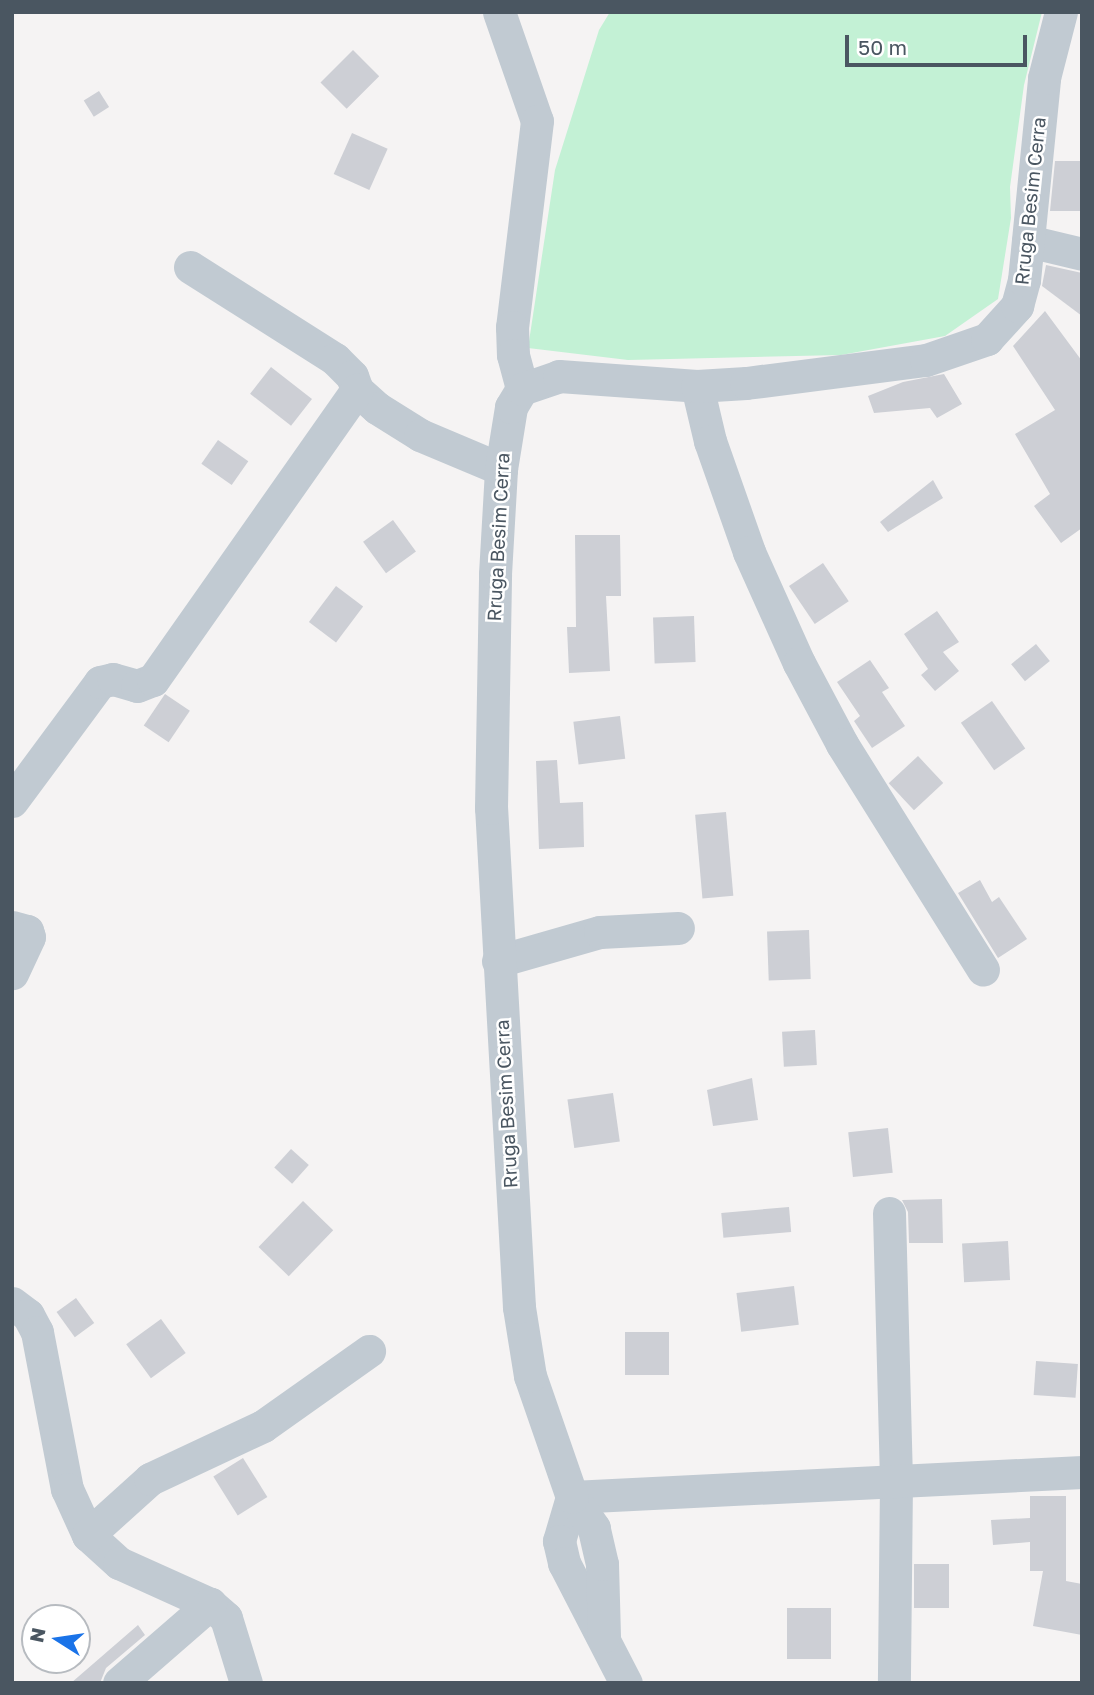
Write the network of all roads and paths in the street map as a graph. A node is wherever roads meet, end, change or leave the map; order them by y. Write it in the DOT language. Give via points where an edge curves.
graph roads {
  1 [pos="499,12"];
  2 [pos="1061,12"];
  3 [pos="1028,241"];
  4 [pos="1082,254"];
  5 [pos="190,267"];
  6 [pos="697,386"];
  7 [pos="522,389"];
  8 [pos="357,390"];
  9 [pos="501,468"];
  10 [pos="12,801"];
  11 [pos="12,927"];
  12 [pos="678,928"];
  13 [pos="498,961"];
  14 [pos="983,970"];
  15 [pos="12,974"];
  16 [pos="889,1213"];
  17 [pos="12,1303"];
  18 [pos="369,1351"];
  19 [pos="1082,1472"];
  20 [pos="896,1481"];
  21 [pos="572,1497"];
  22 [pos="88,1535"];
  23 [pos="211,1604"];
  24 [pos="119,1683"];
  25 [pos="246,1683"];
  26 [pos="626,1683"];
  27 [pos="894,1683"];
  1 -- 7 [label="street" via="537,121 512,327"];
  2 -- 3 [label="street, Rruga Besim Cerra" via="1044,78"];
  3 -- 4 [label="street"];
  3 -- 6 [label="street, Rruga Besim Cerra" via="1017,306 1004,325 966,350 867,369"];
  5 -- 8 [label="street" via="335,359 352,376"];
  6 -- 7 [label="street, Rruga Besim Cerra" via="559,376"];
  6 -- 14 [label="street" via="710,442 750,552 799,663 842,744"];
  7 -- 9 [label="street, Rruga Besim Cerra" via="511,407"];
  8 -- 9 [label="street" via="420,435"];
  8 -- 10 [label="street" via="153,680 137,686 113,679 100,682"];
  9 -- 13 [label="street, Rruga Besim Cerra" via="491,808"];
  11 -- 15 [label="street" via="27,931 29,937"];
  12 -- 13 [label="street" via="600,932"];
  13 -- 21 [label="street, Rruga Besim Cerra" via="522,1343"];
  16 -- 20 [label="street"];
  17 -- 22 [label="street" via="28,1315 37,1332 67,1489"];
  18 -- 22 [label="street" via="263,1426 150,1479"];
  19 -- 20 [label="street"];
  20 -- 21 [label="street"];
  20 -- 27 [label="street"];
  21 -- 26 [label="street, Rruga Besim Cerra" via="594,1528 602,1564 604,1636"];
  22 -- 23 [label="street" via="119,1563"];
  23 -- 24 [label="street"];
  23 -- 25 [label="street" via="226,1618 235,1636"];
}
